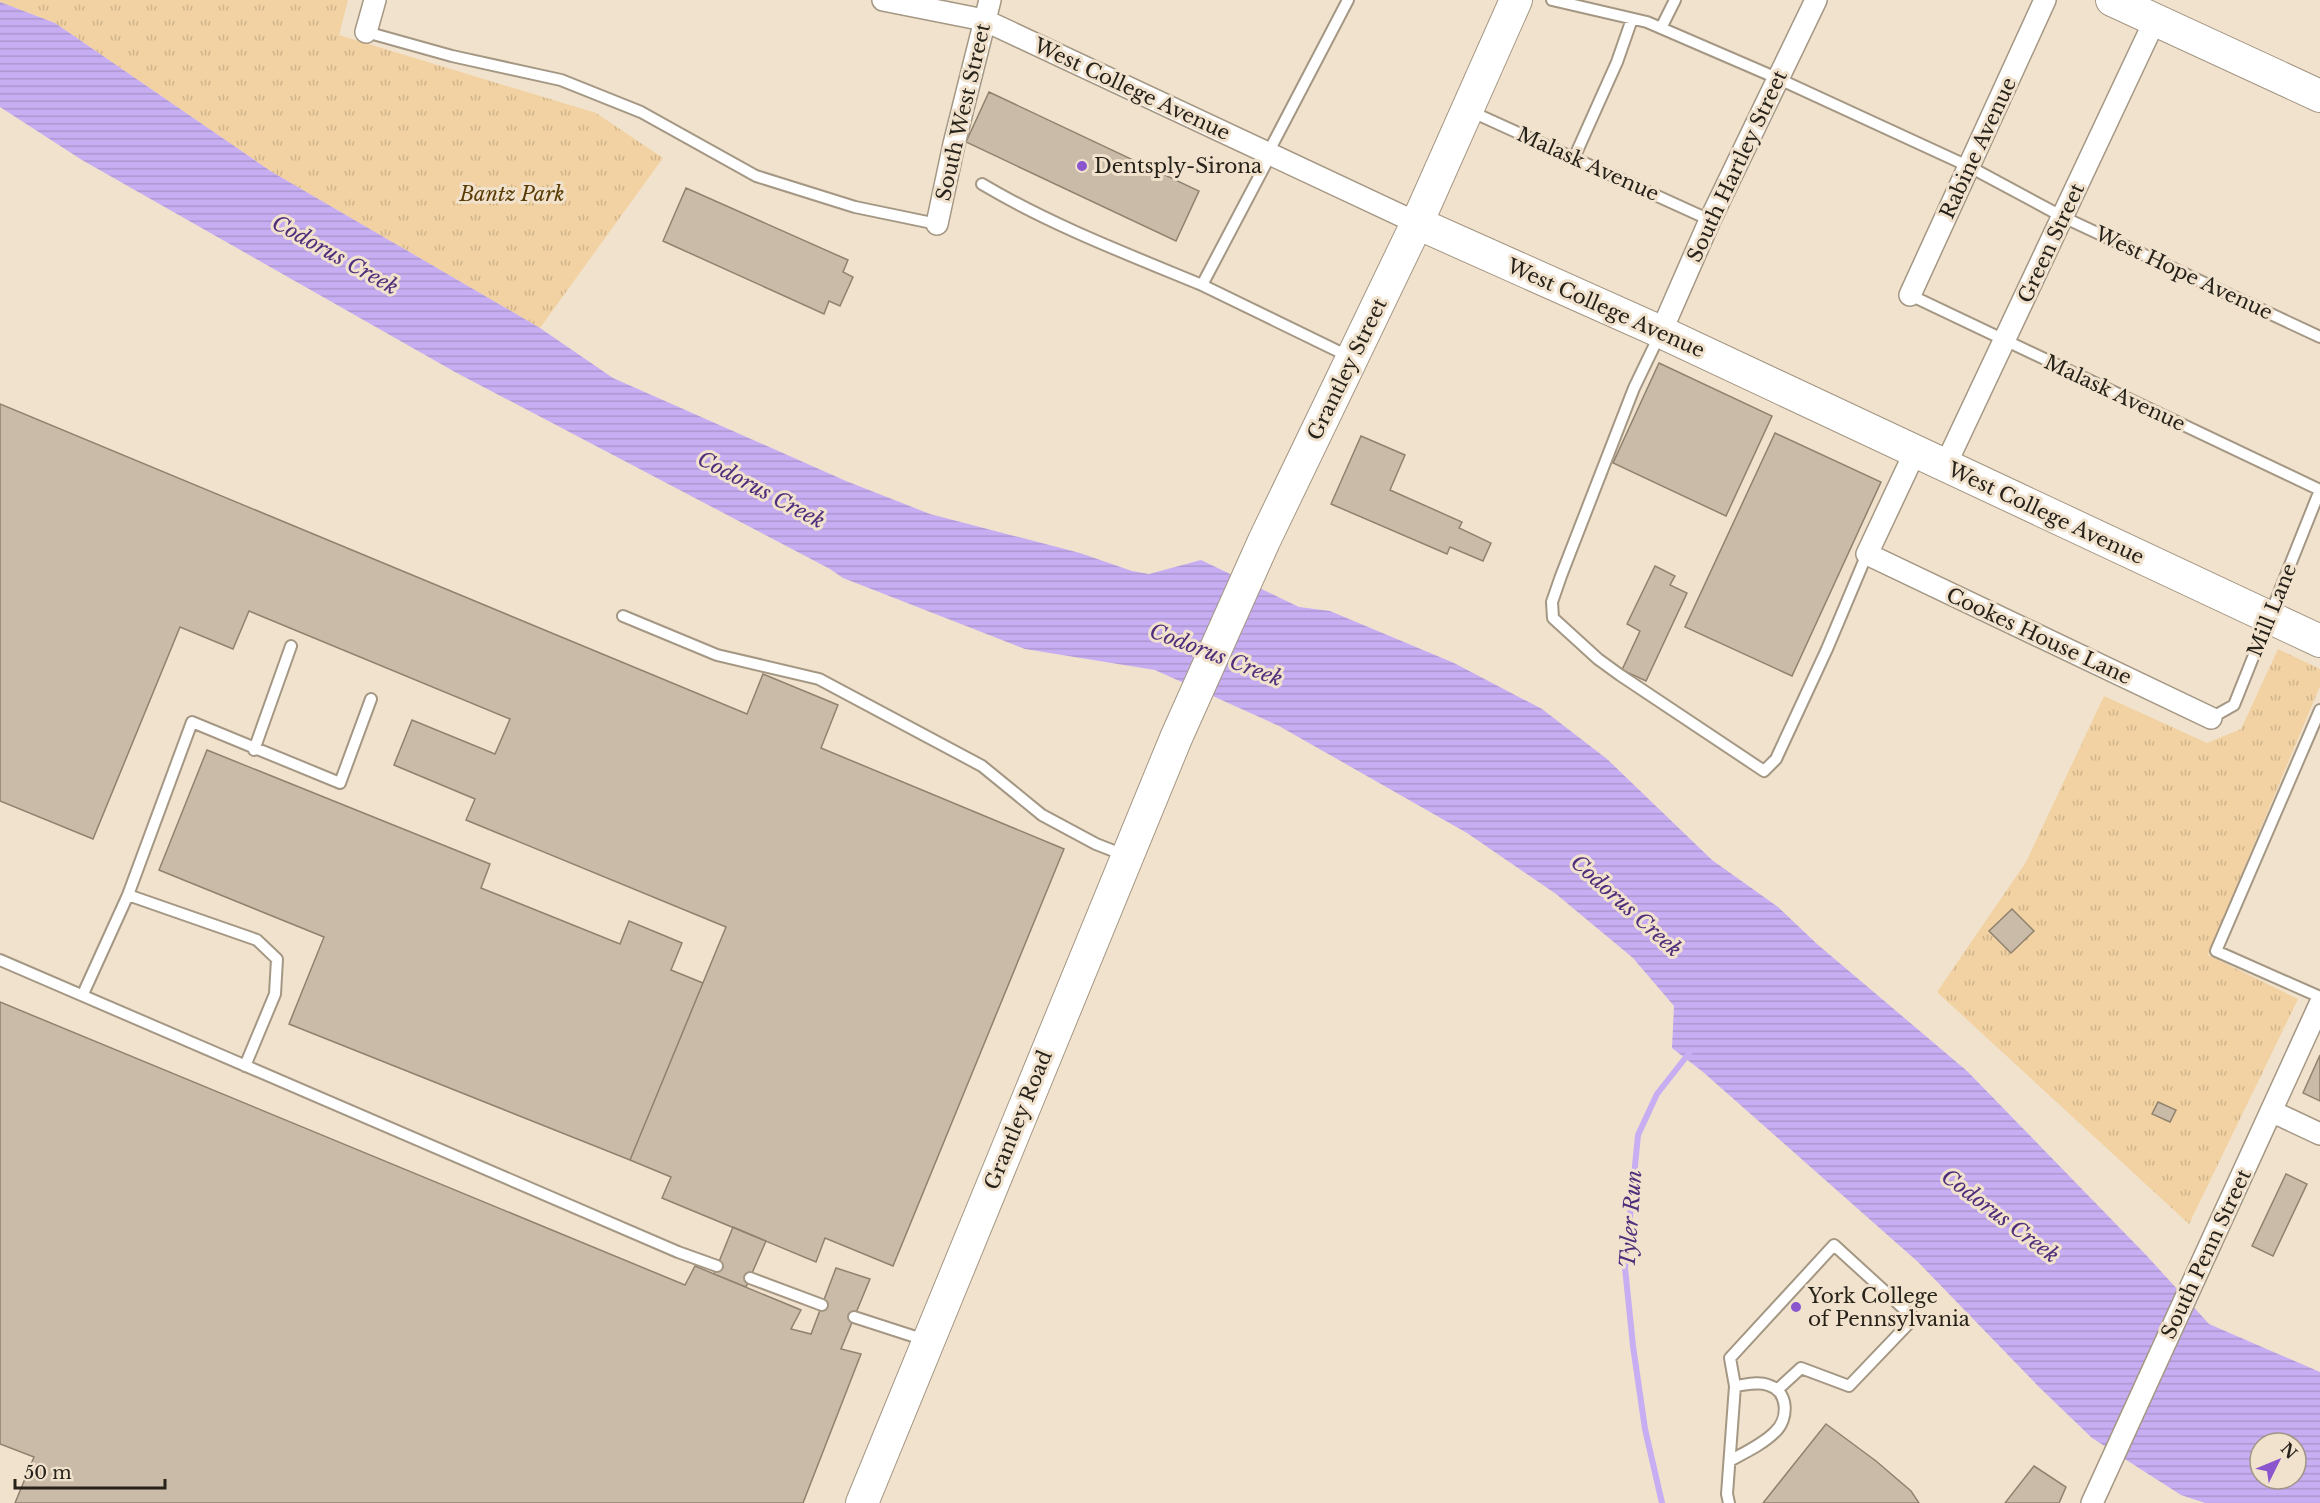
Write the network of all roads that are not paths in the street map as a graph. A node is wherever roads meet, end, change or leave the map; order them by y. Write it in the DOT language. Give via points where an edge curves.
graph roads {
  1 [pos="375,0"];
  2 [pos="883,0"];
  3 [pos="1348,0"];
  4 [pos="1516,0"];
  5 [pos="1552,0"];
  6 [pos="1675,0"];
  7 [pos="1816,0"];
  8 [pos="2045,0"];
  9 [pos="2112,0"];
  10 [pos="987,10"];
  11 [pos="1632,19"];
  12 [pos="2155,20"];
  13 [pos="1661,28"];
  14 [pos="366,32"];
  15 [pos="1779,79"];
  16 [pos="2320,96"];
  17 [pos="1466,109"];
  18 [pos="1270,154"];
  19 [pos="1574,158"];
  20 [pos="1970,167"];
  21 [pos="982,184"];
  22 [pos="2063,217"];
  23 [pos="1710,220"];
  24 [pos="1417,223"];
  25 [pos="937,224"];
  26 [pos="1202,285"];
  27 [pos="1910,295"];
  28 [pos="1661,332"];
  29 [pos="2320,337"];
  30 [pos="2005,342"];
  31 [pos="1352,358"];
  32 [pos="1915,452"];
  33 [pos="1945,466"];
  34 [pos="2320,490"];
  35 [pos="1866,554"];
  36 [pos="623,616"];
  37 [pos="2269,616"];
  38 [pos="2320,641"];
  39 [pos="291,646"];
  40 [pos="371,699"];
  41 [pos="2320,710"];
  42 [pos="2211,718"];
  43 [pos="1176,738"];
  44 [pos="254,750"];
  45 [pos="1127,856"];
  46 [pos="128,895"];
  47 [pos="0,960"];
  48 [pos="82,994"];
  49 [pos="2320,997"];
  50 [pos="2320,1004"];
  51 [pos="244,1066"];
  52 [pos="2271,1111"];
  53 [pos="2320,1134"];
  54 [pos="717,1266"];
  55 [pos="750,1278"];
  56 [pos="822,1305"];
  57 [pos="854,1317"];
  58 [pos="927,1341"];
  59 [pos="1734,1386"];
  60 [pos="1777,1390"];
  61 [pos="1731,1460"];
  62 [pos="2095,1497"];
  63 [pos="862,1503"];
  64 [pos="1729,1503"];
  1 -- 14 [label="street"];
  2 -- 10 [label="street, West College Avenue"];
  3 -- 18 [label="lane"];
  4 -- 17 [label="street, Grantley Street"];
  5 -- 11 [label="lane, West Hope Avenue"];
  6 -- 13 [label="lane"];
  7 -- 15 [label="street, South Hartley Street"];
  8 -- 20 [label="street, Rabine Avenue"];
  9 -- 12 [label="street"];
  10 -- 18 [label="street, West College Avenue"];
  10 -- 25 [label="street, South West Street"];
  11 -- 13 [label="lane, West Hope Avenue"];
  11 -- 19 [label="lane"];
  12 -- 16 [label="street"];
  12 -- 22 [label="street, Green Street"];
  13 -- 15 [label="lane, West Hope Avenue"];
  14 -- 25 [label="lane" via="561,80 641,112 756,176 855,207"];
  15 -- 20 [label="lane, West Hope Avenue"];
  15 -- 23 [label="street, South Hartley Street"];
  17 -- 19 [label="lane, Malask Avenue"];
  17 -- 24 [label="street, Grantley Street"];
  18 -- 24 [label="street, West College Avenue"];
  18 -- 26 [label="lane"];
  19 -- 23 [label="lane, Malask Avenue"];
  20 -- 22 [label="lane, West Hope Avenue"];
  20 -- 27 [label="street, Rabine Avenue"];
  21 -- 26 [label="lane" via="1077,233"];
  22 -- 29 [label="lane, West Hope Avenue"];
  22 -- 30 [label="street, Green Street"];
  23 -- 28 [label="street, South Hartley Street"];
  24 -- 28 [label="street, West College Avenue"];
  24 -- 31 [label="street, Grantley Street"];
  26 -- 31 [label="lane"];
  27 -- 30 [label="lane, Malask Avenue"];
  28 -- 32 [label="street, West College Avenue"];
  28 -- 35 [label="lane" via="1634,388 1561,576 1552,602 1553,618 1605,665 1764,771 1776,759"];
  30 -- 33 [label="street, Green Street"];
  30 -- 34 [label="lane, Malask Avenue"];
  31 -- 43 [label="street, Grantley Street"];
  32 -- 33 [label="street, West College Avenue"];
  32 -- 35 [label="street"];
  33 -- 37 [label="street, West College Avenue"];
  34 -- 37 [label="lane, Mill Lane"];
  35 -- 42 [label="street, Cookes House Lane"];
  36 -- 45 [label="lane" via="717,655 819,679 982,766 1042,815 1095,844"];
  37 -- 38 [label="street, West College Avenue"];
  37 -- 42 [label="lane, Mill Lane" via="2234,705"];
  39 -- 44 [label="lane"];
  40 -- 44 [label="lane" via="340,783"];
  41 -- 49 [label="lane" via="2216,951"];
  43 -- 45 [label="street, Grantley Road"];
  44 -- 46 [label="lane" via="192,722"];
  45 -- 58 [label="street, Grantley Road"];
  46 -- 48 [label="lane"];
  46 -- 51 [label="lane" via="257,940 277,959 275,994"];
  47 -- 48 [label="lane"];
  48 -- 51 [label="lane"];
  50 -- 52 [label="street, South Penn Street"];
  51 -- 54 [label="lane"];
  52 -- 53 [label="street"];
  52 -- 62 [label="street, South Penn Street"];
  55 -- 56 [label="lane"];
  57 -- 58 [label="lane"];
  58 -- 63 [label="street, Grantley Road"];
  59 -- 60 [label="lane" via="1759,1384"];
  59 -- 60 [label="lane" via="1730,1358 1834,1245 1914,1318 1849,1386 1801,1368"];
  59 -- 61 [label="lane"];
  60 -- 61 [label="lane" via="1784,1401 1782,1422 1765,1440"];
  61 -- 64 [label="lane"];
}
